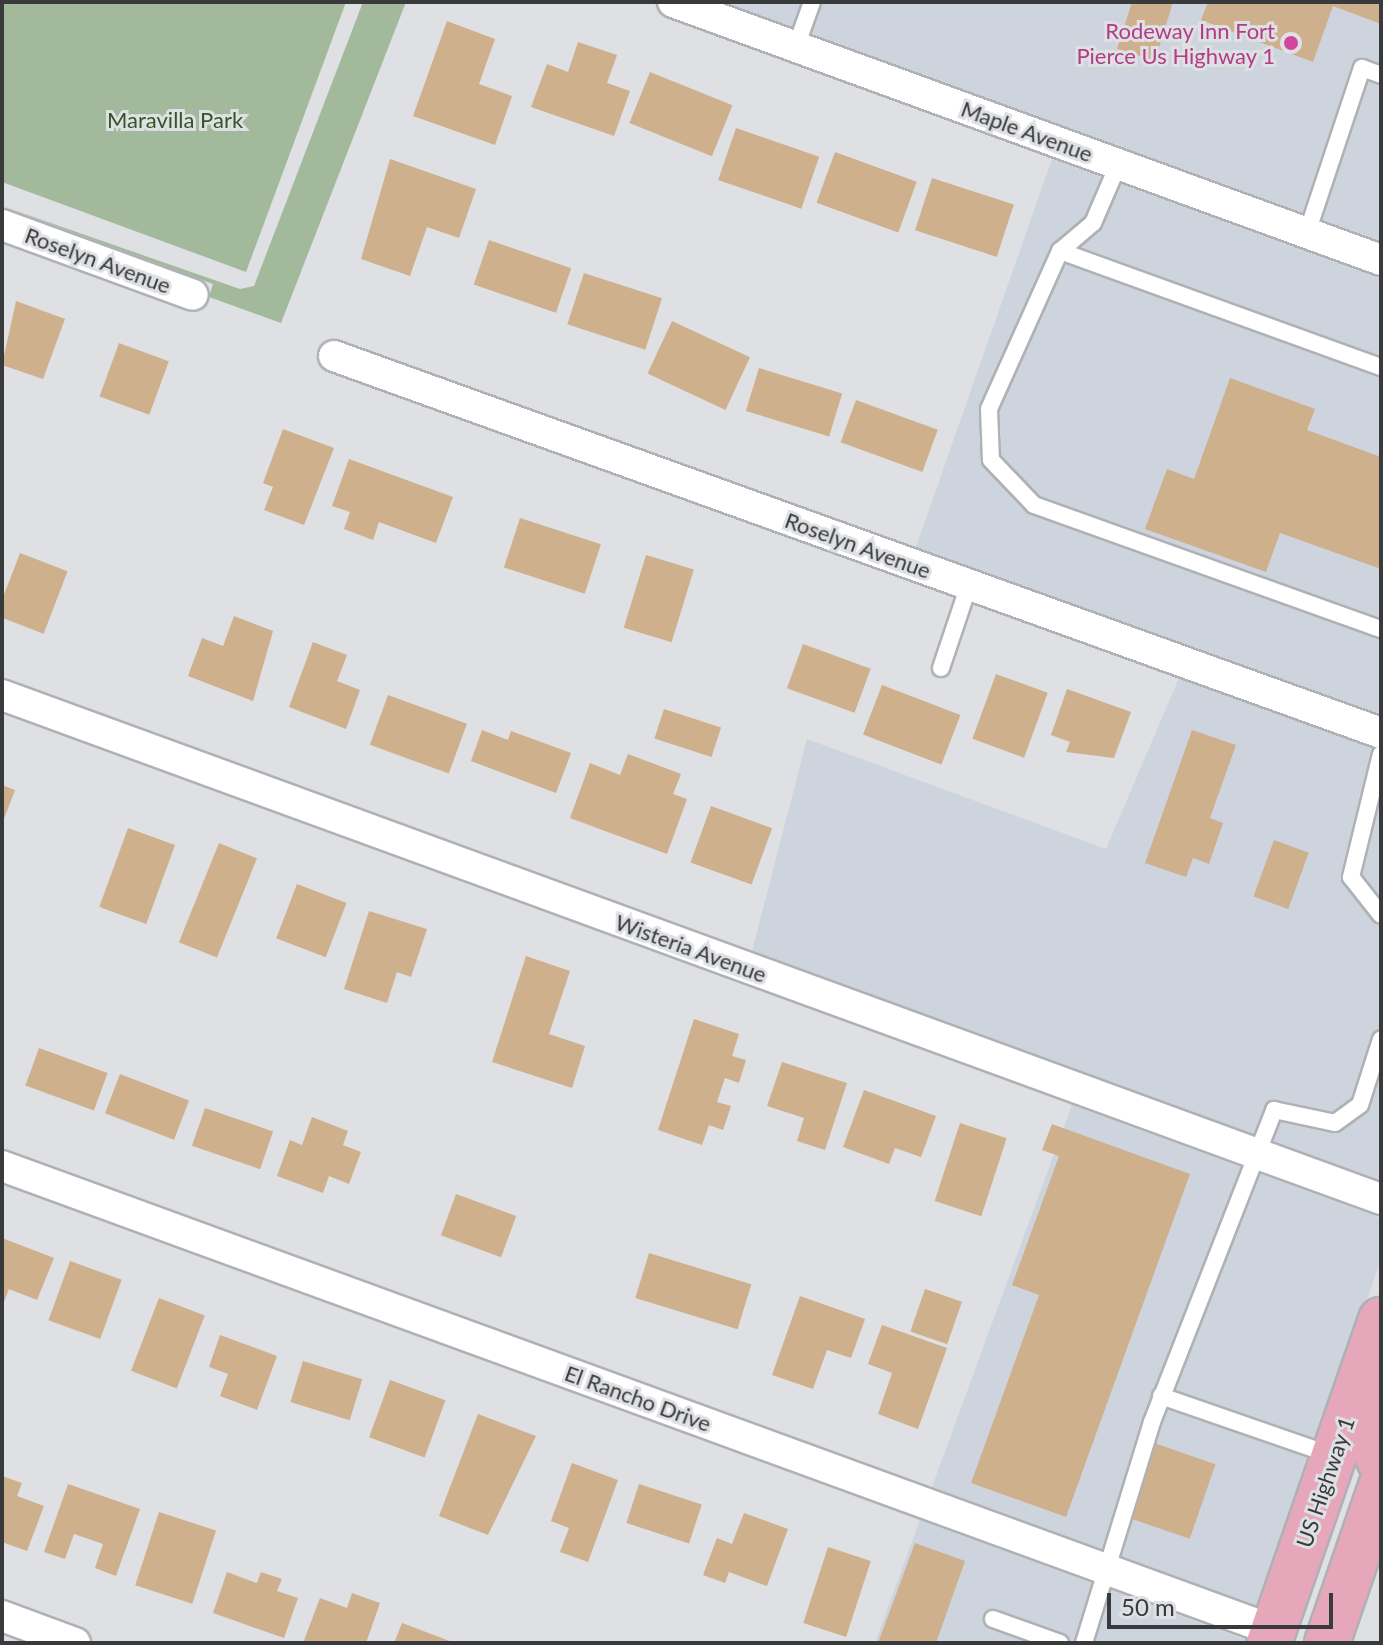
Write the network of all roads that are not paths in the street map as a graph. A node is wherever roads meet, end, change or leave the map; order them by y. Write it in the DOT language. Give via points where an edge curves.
graph roads {
  1 [pos="673,2"];
  2 [pos="812,2"];
  3 [pos="796,47"];
  4 [pos="1381,75"];
  5 [pos="1118,165"];
  6 [pos="2,225"];
  7 [pos="1307,233"];
  8 [pos="1060,251"];
  9 [pos="1381,260"];
  10 [pos="193,295"];
  11 [pos="334,356"];
  12 [pos="1381,367"];
  13 [pos="969,585"];
  14 [pos="1381,629"];
  15 [pos="941,668"];
  16 [pos="2,695"];
  17 [pos="1381,733"];
  18 [pos="1381,754"];
  19 [pos="1381,915"];
  20 [pos="1381,1039"];
  21 [pos="1253,1153"];
  22 [pos="2,1166"];
  23 [pos="1381,1199"];
  24 [pos="1381,1320"];
  25 [pos="1363,1373"];
  26 [pos="1161,1396"];
  27 [pos="1334,1456"];
  28 [pos="1381,1464"];
  29 [pos="1381,1486"];
  30 [pos="1103,1569"];
  31 [pos="2,1616"];
  32 [pos="993,1619"];
  33 [pos="1271,1637"];
  34 [pos="75,1643"];
  35 [pos="1060,1643"];
  36 [pos="1084,1643"];
  37 [pos="1327,1643"];
  1 -- 3 [label="street, Maple Avenue"];
  2 -- 3 [label="lane"];
  3 -- 5 [label="street, Maple Avenue"];
  4 -- 7 [label="lane" via="1362,68"];
  5 -- 7 [label="street, Maple Avenue"];
  5 -- 8 [label="lane" via="1093,223"];
  6 -- 10 [label="street, Roselyn Avenue"];
  7 -- 9 [label="street, Maple Avenue"];
  8 -- 12 [label="lane"];
  8 -- 14 [label="lane" via="989,409 991,460 1034,505"];
  11 -- 13 [label="street, Roselyn Avenue"];
  13 -- 15 [label="lane"];
  13 -- 17 [label="street, Roselyn Avenue"];
  16 -- 21 [label="street, Wisteria Avenue"];
  18 -- 19 [label="lane" via="1351,877"];
  20 -- 21 [label="lane" via="1360,1105 1335,1123 1274,1110"];
  21 -- 23 [label="street, Wisteria Avenue"];
  21 -- 26 [label="lane"];
  22 -- 30 [label="street, El Rancho Drive"];
  24 -- 25 [label="main road, US Highway 1"];
  25 -- 27 [label="main road, US Highway 1"];
  25 -- 28 [label="main road" via="1370,1441"];
  26 -- 27 [label="lane"];
  26 -- 30 [label="lane"];
  27 -- 33 [label="main road, US Highway 1"];
  29 -- 37 [label="main road"];
  30 -- 33 [label="street, El Rancho Drive"];
  30 -- 36 [label="lane"];
  31 -- 34 [label="street"];
  32 -- 35 [label="lane"];
}
